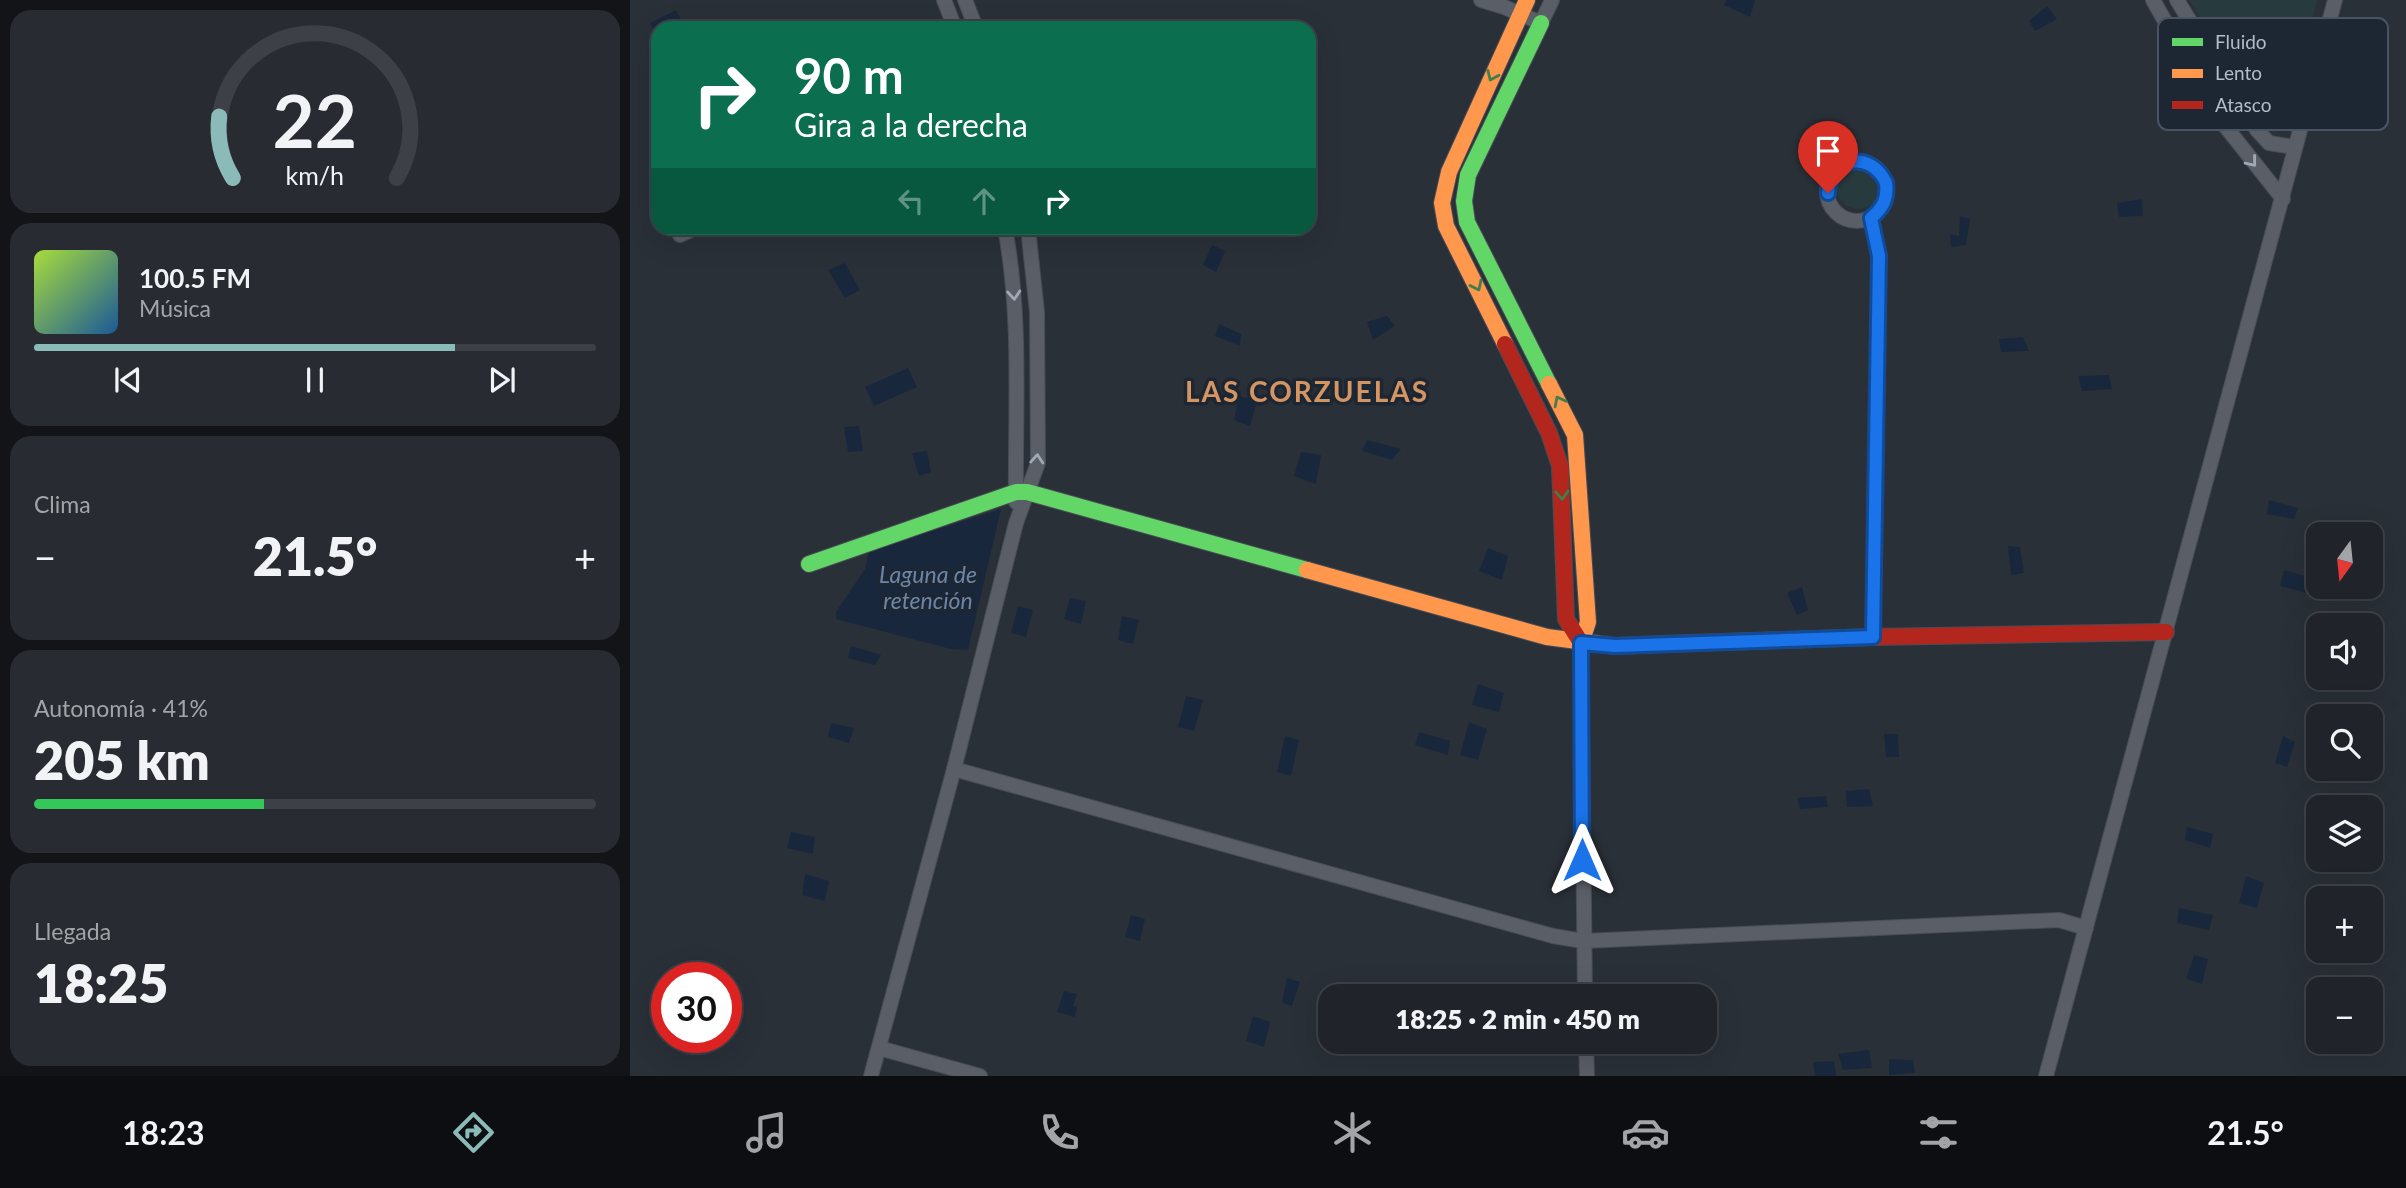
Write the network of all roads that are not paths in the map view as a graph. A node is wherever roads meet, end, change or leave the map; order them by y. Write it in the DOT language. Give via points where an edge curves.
graph roads {
  1 [pos="944,0"];
  2 [pos="965,0"];
  3 [pos="1481,0"];
  4 [pos="1552,0"];
  5 [pos="2153,0"];
  6 [pos="2176,0"];
  7 [pos="2335,0"];
  8 [pos="1523,7"];
  9 [pos="2163,18"];
  10 [pos="2187,18"];
  11 [pos="2330,18"];
  12 [pos="952,21"];
  13 [pos="973,21"];
  14 [pos="1541,23"];
  15 [pos="2228,130"];
  16 [pos="2257,130"];
  17 [pos="2299,130"];
  18 [pos="2294,148"];
  19 [pos="2283,199"];
  20 [pos="1871,218"];
  21 [pos="1006,235"];
  22 [pos="1029,235"];
  23 [pos="1021,492"];
  24 [pos="809,564"];
  25 [pos="2166,632"];
  26 [pos="1873,637"];
  27 [pos="1581,643"];
  28 [pos="954,769"];
  29 [pos="2086,928"];
  30 [pos="1583,942"];
  31 [pos="1584,984"];
  32 [pos="879,1048"];
  33 [pos="1586,1054"];
  34 [pos="871,1076"];
  35 [pos="980,1076"];
  36 [pos="1587,1076"];
  37 [pos="2046,1076"];
  1 -- 12 [label="street"];
  2 -- 13 [label="street"];
  3 -- 8 [label="street"];
  4 -- 14 [label="street"];
  5 -- 9 [label="street, one-way"];
  6 -- 10 [label="street"];
  7 -- 11 [label="street"];
  8 -- 14 [label="street"];
  8 -- 27 [label="street, one-way" via="1449,173 1443,203 1446,226 1556,455 1562,489 1566,619"];
  27 -- 14 [label="street, one-way" via="1588,622 1575,435 1467,222 1464,201 1468,175"];
  15 -- 19 [label="street, one-way"];
  16 -- 18 [label="street" via="2269,143"];
  17 -- 18 [label="street"];
  18 -- 19 [label="street"];
  19 -- 25 [label="street"];
  20 -- 20 [label="street" via="1885,203 1886,183 1866,162 1847,163 1828,184 1830,203 1843,217"];
  20 -- 26 [label="street" via="1879,256"];
  21 -- 23 [label="street, one-way" via="1018,366"];
  23 -- 22 [label="street, one-way" via="1038,463 1037,312"];
  23 -- 24 [label="street"];
  23 -- 27 [label="street"];
  23 -- 28 [label="street"];
  25 -- 26 [label="street"];
  25 -- 29 [label="street"];
  26 -- 27 [label="street" via="1615,646"];
  27 -- 30 [label="street"];
  28 -- 30 [label="street"];
  28 -- 32 [label="street"];
  29 -- 30 [label="street" via="2059,920"];
  29 -- 37 [label="street"];
  30 -- 31 [label="street"];
  32 -- 34 [label="street"];
  32 -- 35 [label="street"];
  33 -- 36 [label="street"];
}
